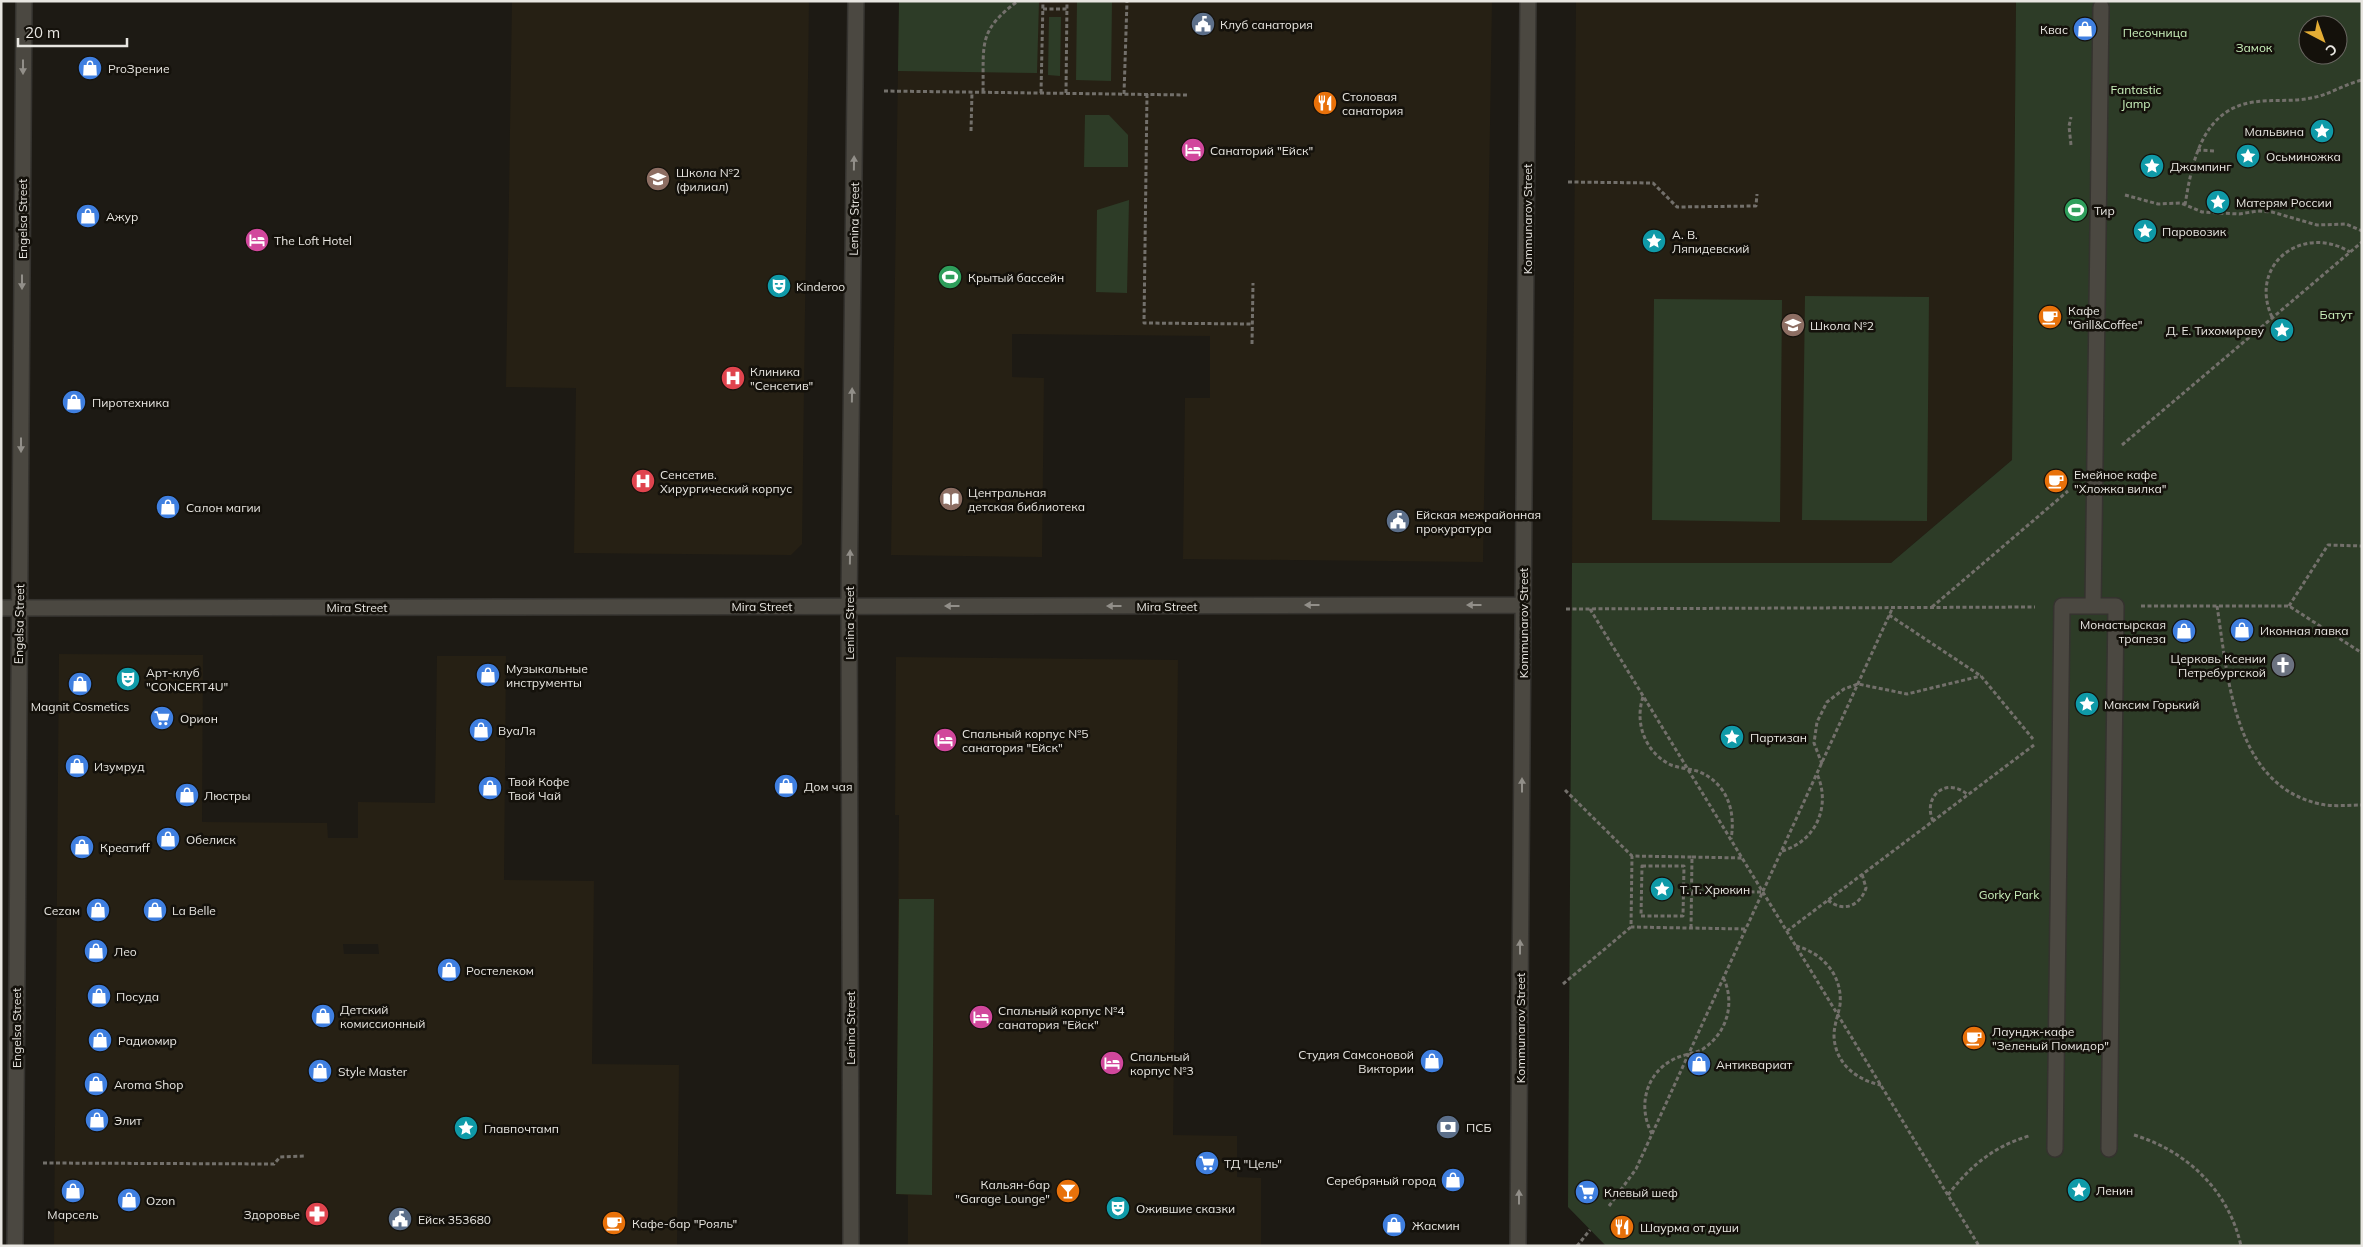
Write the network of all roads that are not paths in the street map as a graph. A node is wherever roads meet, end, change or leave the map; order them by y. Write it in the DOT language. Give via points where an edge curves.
graph roads {
  1 [pos="24,1"];
  2 [pos="856,1"];
  3 [pos="1528,1"];
  4 [pos="2101,7"];
  5 [pos="1523,605"];
  6 [pos="849,606"];
  7 [pos="2093,606"];
  8 [pos="1,608"];
  9 [pos="20,608"];
  10 [pos="2055,1149"];
  11 [pos="2109,1149"];
  12 [pos="15,1246"];
  13 [pos="851,1246"];
  14 [pos="1518,1246"];
  1 -- 9 [label="street, Engelsa Street, one-way"];
  6 -- 2 [label="street, Lenina Street, one-way"];
  3 -- 5 [label="street, Kommunarov Street"];
  4 -- 7 [label="street"];
  5 -- 6 [label="street, Mira Street, one-way"];
  14 -- 5 [label="street, Kommunarov Street, one-way"];
  6 -- 9 [label="street, Mira Street"];
  6 -- 13 [label="street, Lenina Street"];
  7 -- 10 [label="street" via="2062,606"];
  7 -- 11 [label="street" via="2116,606"];
  8 -- 9 [label="street, Mira Street"];
  9 -- 12 [label="street, Engelsa Street"];
}
